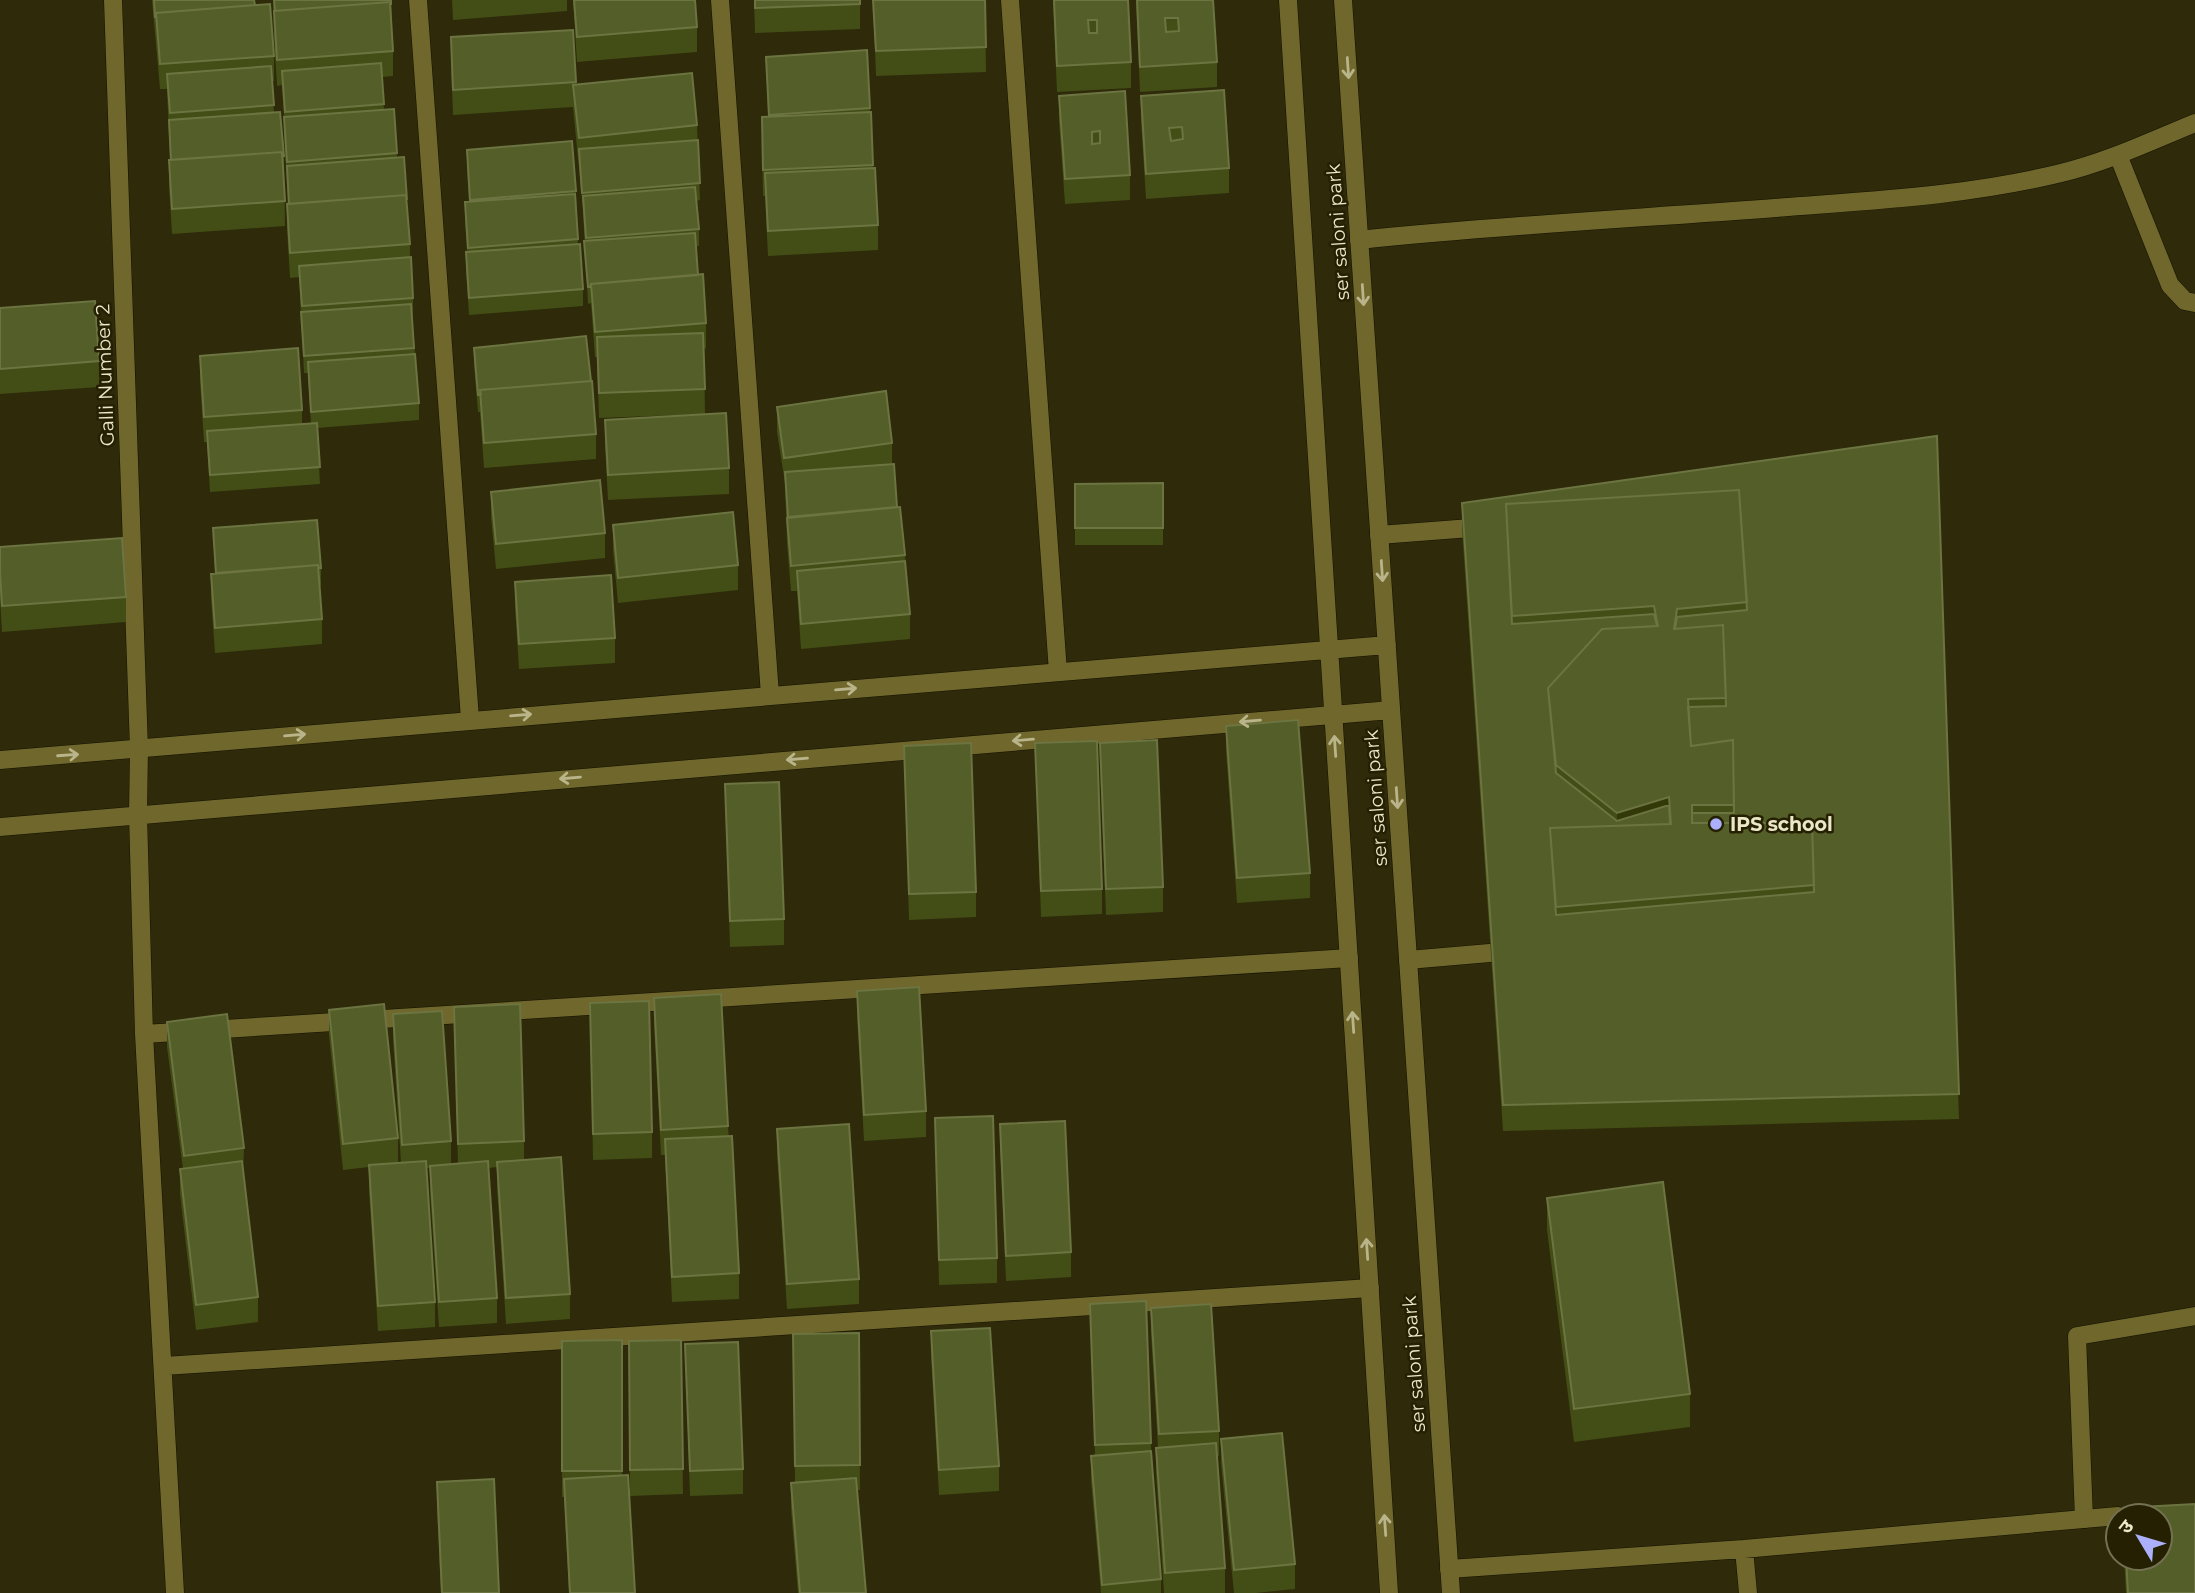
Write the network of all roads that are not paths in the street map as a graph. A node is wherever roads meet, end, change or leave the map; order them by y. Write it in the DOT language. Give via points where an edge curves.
graph roads {
  1 [pos="113,0"];
  2 [pos="418,0"];
  3 [pos="720,0"];
  4 [pos="1010,0"];
  5 [pos="1288,0"];
  6 [pos="1343,0"];
  7 [pos="2195,123"];
  8 [pos="2119,155"];
  9 [pos="1359,240"];
  10 [pos="2195,303"];
  11 [pos="1503,525"];
  12 [pos="1380,536"];
  13 [pos="1387,645"];
  14 [pos="1329,650"];
  15 [pos="1058,672"];
  16 [pos="770,695"];
  17 [pos="1391,710"];
  18 [pos="1333,715"];
  19 [pos="470,719"];
  20 [pos="139,749"];
  21 [pos="0,760"];
  22 [pos="138,814"];
  23 [pos="0,827"];
  24 [pos="1503,928"];
  25 [pos="1533,949"];
  26 [pos="1505,951"];
  27 [pos="1349,958"];
  28 [pos="1408,960"];
  29 [pos="144,1034"];
  30 [pos="1370,1287"];
  31 [pos="2195,1316"];
  32 [pos="164,1366"];
  33 [pos="2104,1517"];
  34 [pos="2084,1519"];
  35 [pos="1744,1549"];
  36 [pos="1449,1569"];
  37 [pos="175,1593"];
  38 [pos="1389,1593"];
  39 [pos="1451,1593"];
  40 [pos="1748,1593"];
  1 -- 20 [label="street, Galli Number 2"];
  2 -- 19 [label="street"];
  3 -- 16 [label="street"];
  4 -- 15 [label="street"];
  5 -- 14 [label="street"];
  6 -- 9 [label="street, ser saloni park, one-way"];
  7 -- 8 [label="street"];
  8 -- 9 [label="street" via="2062,173 1882,200"];
  8 -- 10 [label="street" via="2170,285 2185,301"];
  9 -- 12 [label="street, ser saloni park, one-way"];
  11 -- 12 [label="street" via="1462,535"];
  12 -- 13 [label="street, ser saloni park, one-way"];
  13 -- 14 [label="street"];
  13 -- 17 [label="street, ser saloni park"];
  14 -- 15 [label="street"];
  14 -- 18 [label="street"];
  16 -- 15 [label="street, one-way"];
  19 -- 16 [label="street, one-way"];
  17 -- 18 [label="street"];
  17 -- 28 [label="street, ser saloni park, one-way"];
  18 -- 22 [label="street, one-way"];
  27 -- 18 [label="street, one-way"];
  20 -- 19 [label="street, one-way"];
  21 -- 20 [label="street, one-way"];
  20 -- 22 [label="street, Galli Number 2"];
  22 -- 23 [label="street"];
  22 -- 29 [label="street, Galli Number 2"];
  24 -- 26 [label="street"];
  25 -- 26 [label="street"];
  26 -- 28 [label="street"];
  27 -- 29 [label="street"];
  30 -- 27 [label="street, one-way"];
  28 -- 36 [label="street, ser saloni park"];
  29 -- 32 [label="street, Galli Number 2"];
  30 -- 32 [label="street"];
  38 -- 30 [label="street, one-way"];
  31 -- 34 [label="street" via="2077,1336"];
  32 -- 37 [label="street, Galli Number 2"];
  33 -- 34 [label="street"];
  34 -- 35 [label="street"];
  35 -- 36 [label="street"];
  35 -- 40 [label="street"];
  36 -- 39 [label="street, ser saloni park"];
}
